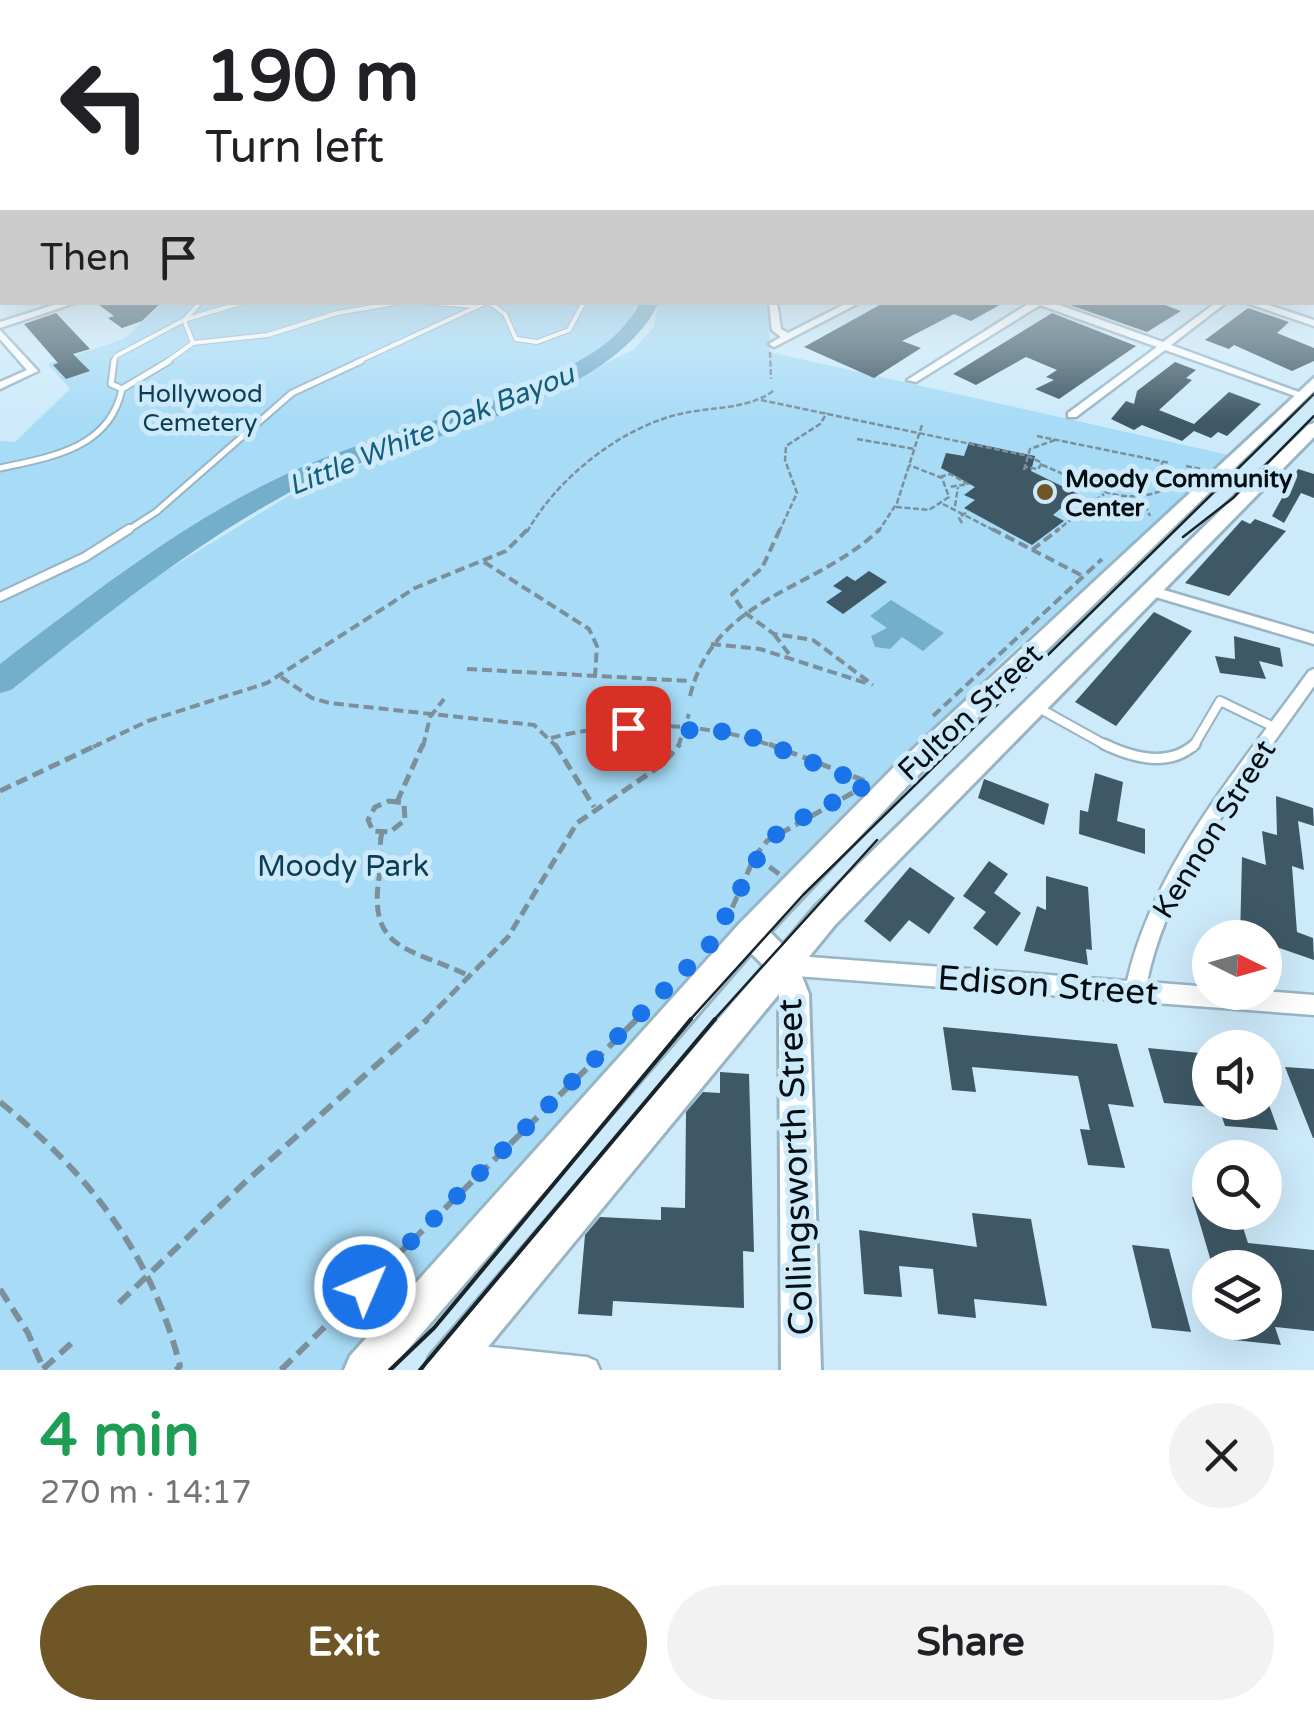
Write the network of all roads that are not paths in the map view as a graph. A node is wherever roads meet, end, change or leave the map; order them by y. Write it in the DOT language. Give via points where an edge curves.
graph roads {
  1 [pos="64,305"];
  2 [pos="198,305"];
  3 [pos="234,305"];
  4 [pos="384,305"];
  5 [pos="463,305"];
  6 [pos="479,305"];
  7 [pos="492,305"];
  8 [pos="583,305"];
  9 [pos="773,305"];
  10 [pos="850,305"];
  11 [pos="1035,305"];
  12 [pos="1048,305"];
  13 [pos="1220,305"];
  14 [pos="1257,305"];
  15 [pos="476,306"];
  16 [pos="184,320"];
  17 [pos="1314,323"];
  18 [pos="0,324"];
  19 [pos="0,333"];
  20 [pos="788,337"];
  21 [pos="193,343"];
  22 [pos="774,344"];
  23 [pos="1164,346"];
  24 [pos="912,380"];
  25 [pos="0,386"];
  26 [pos="122,389"];
  27 [pos="1308,389"];
  28 [pos="1072,415"];
  29 [pos="1314,428"];
  30 [pos="0,465"];
  31 [pos="1147,590"];
  32 [pos="0,596"];
  33 [pos="1314,640"];
  34 [pos="1314,676"];
  35 [pos="1033,705"];
  36 [pos="1277,729"];
  37 [pos="750,933"];
  38 [pos="783,965"];
  39 [pos="1135,991"];
  40 [pos="1314,1005"];
  41 [pos="450,1363"];
  42 [pos="364,1370"];
  43 [pos="587,1370"];
  44 [pos="801,1370"];
  1 -- 18 [label="street"];
  2 -- 16 [label="lane"];
  3 -- 16 [label="lane"];
  4 -- 21 [label="lane" via="268,336"];
  5 -- 15 [label="lane"];
  6 -- 15 [label="lane"];
  7 -- 8 [label="lane" via="505,314 516,339 530,343 570,328"];
  9 -- 20 [label="street" via="777,330"];
  10 -- 20 [label="street"];
  11 -- 24 [label="street"];
  12 -- 23 [label="street"];
  13 -- 23 [label="street"];
  14 -- 17 [label="street"];
  15 -- 32 [label="lane" via="292,393 156,512 85,556"];
  16 -- 21 [label="lane"];
  16 -- 26 [label="lane" via="116,356 110,377"];
  19 -- 25 [label="street" via="33,371"];
  20 -- 22 [label="street"];
  21 -- 26 [label="lane" via="172,363"];
  23 -- 27 [label="street"];
  23 -- 28 [label="street"];
  26 -- 30 [label="lane" via="120,413 82,444"];
  27 -- 37 [label="main road, Fulton Street" via="903,774"];
  29 -- 31 [label="main road, Fulton Street"];
  31 -- 33 [label="street"];
  31 -- 35 [label="main road, Fulton Street"];
  34 -- 36 [label="street, Kennon Street"];
  35 -- 36 [label="lane" via="1111,750 1154,758 1192,748 1220,701"];
  35 -- 38 [label="main road, Fulton Street"];
  36 -- 39 [label="street, Kennon Street" via="1150,931"];
  37 -- 38 [label="main road"];
  37 -- 42 [label="main road, Fulton Street"];
  38 -- 39 [label="street, Edison Street"];
  38 -- 41 [label="main road, Fulton Street"];
  38 -- 44 [label="main road, Collingsworth Street" via="794,994"];
  39 -- 40 [label="street, Edison Street"];
  41 -- 43 [label="street"];
}
